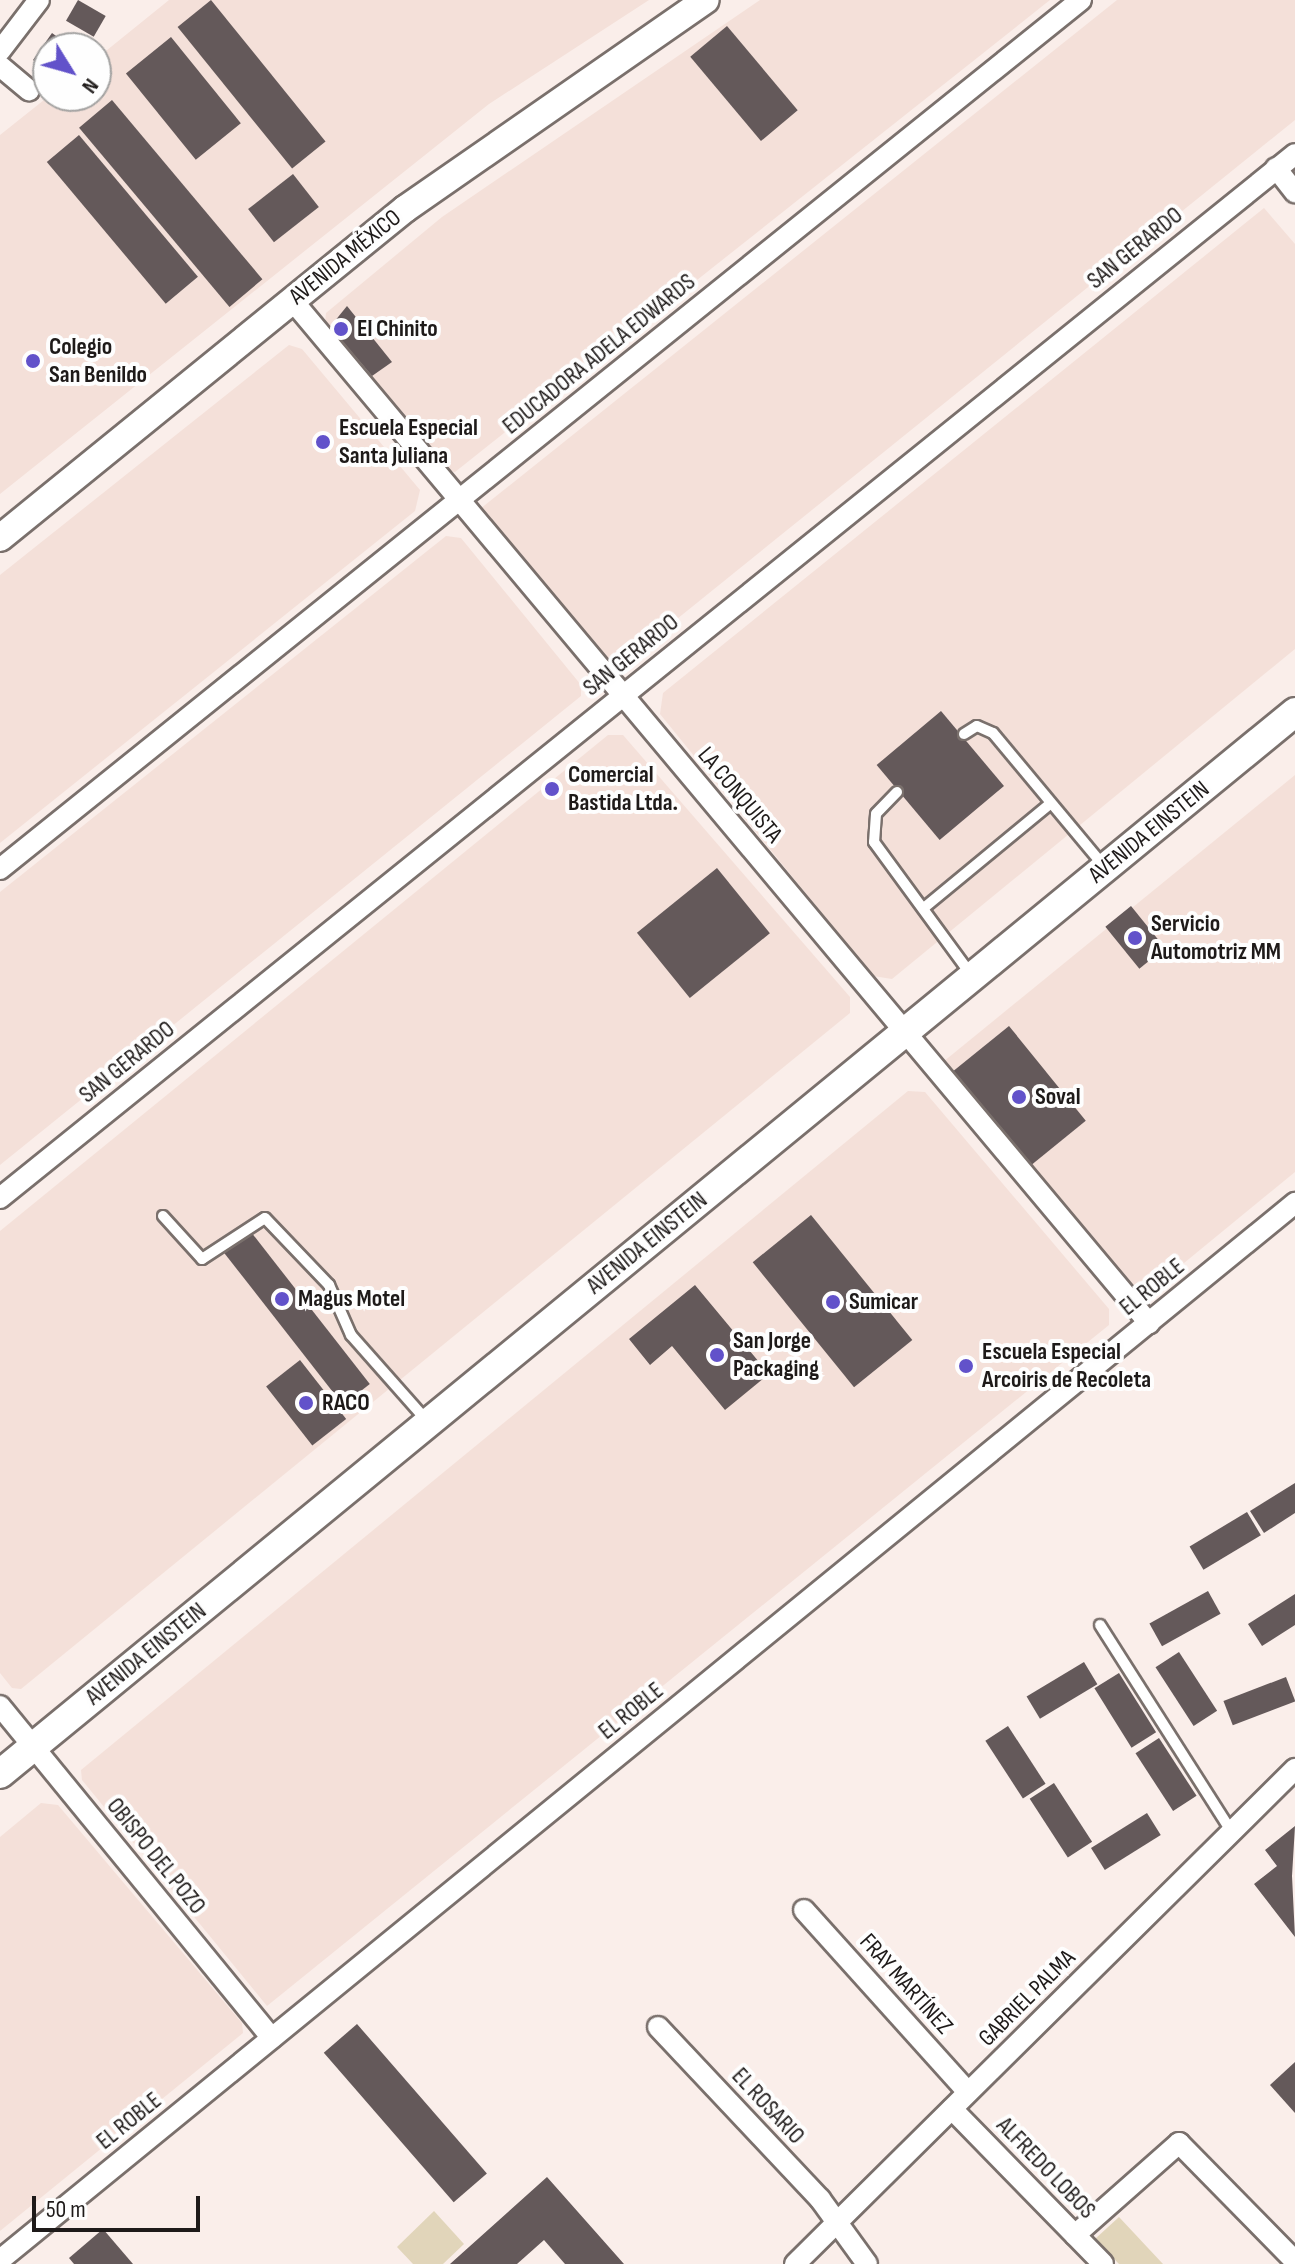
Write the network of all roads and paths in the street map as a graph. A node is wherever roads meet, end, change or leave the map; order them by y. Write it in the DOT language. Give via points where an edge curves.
graph roads {
  1 [pos="39,0"];
  2 [pos="706,0"];
  3 [pos="1081,0"];
  4 [pos="0,51"];
  5 [pos="0,66"];
  6 [pos="29,90"];
  7 [pos="1295,154"];
  8 [pos="1276,168"];
  9 [pos="1295,192"];
  10 [pos="292,300"];
  11 [pos="460,500"];
  12 [pos="0,538"];
  13 [pos="623,695"];
  14 [pos="1295,712"];
  15 [pos="964,734"];
  16 [pos="897,792"];
  17 [pos="1050,804"];
  18 [pos="1106,867"];
  19 [pos="0,869"];
  20 [pos="925,907"];
  21 [pos="973,977"];
  22 [pos="904,1033"];
  23 [pos="0,1198"];
  24 [pos="1295,1203"];
  25 [pos="163,1216"];
  26 [pos="1149,1323"];
  27 [pos="428,1423"];
  28 [pos="1100,1625"];
  29 [pos="0,1706"];
  30 [pos="33,1747"];
  31 [pos="1295,1769"];
  32 [pos="0,1774"];
  33 [pos="1232,1832"];
  34 [pos="804,1910"];
  35 [pos="658,2027"];
  36 [pos="272,2038"];
  37 [pos="968,2092"];
  38 [pos="952,2109"];
  39 [pos="836,2224"];
  40 [pos="1075,2235"];
  41 [pos="0,2260"];
  42 [pos="1295,2261"];
  43 [pos="795,2264"];
  44 [pos="867,2264"];
  45 [pos="1103,2264"];
  1 -- 4 [label="street"];
  2 -- 10 [label="street, AVENIDA MÉXICO" via="467,162"];
  3 -- 11 [label="street, EDUCADORA ADELA EDWARDS"];
  5 -- 6 [label="street"];
  7 -- 8 [label="street, SAN GERARDO"];
  8 -- 9 [label="street"];
  8 -- 13 [label="street, SAN GERARDO"];
  10 -- 11 [label="street, LA CONQUISTA"];
  10 -- 12 [label="street, AVENIDA MÉXICO"];
  11 -- 13 [label="street, LA CONQUISTA"];
  11 -- 19 [label="street, EDUCADORA ADELA EDWARDS"];
  13 -- 22 [label="street, LA CONQUISTA"];
  13 -- 23 [label="street, SAN GERARDO"];
  14 -- 18 [label="main road, AVENIDA EINSTEIN"];
  15 -- 17 [label="lane" via="977,726 993,733"];
  16 -- 20 [label="lane" via="876,814 874,842"];
  17 -- 18 [label="lane"];
  17 -- 20 [label="lane"];
  18 -- 21 [label="main road, AVENIDA EINSTEIN"];
  20 -- 21 [label="lane"];
  21 -- 22 [label="main road, AVENIDA EINSTEIN"];
  22 -- 26 [label="street, LA CONQUISTA"];
  22 -- 27 [label="main road, AVENIDA EINSTEIN"];
  24 -- 26 [label="street, EL ROBLE"];
  25 -- 27 [label="lane" via="202,1259 265,1218 329,1285 351,1335"];
  26 -- 36 [label="street, EL ROBLE"];
  27 -- 30 [label="main road, AVENIDA EINSTEIN"];
  28 -- 33 [label="lane"];
  29 -- 30 [label="street, OBISPO DEL POZO"];
  30 -- 32 [label="main road, AVENIDA EINSTEIN"];
  30 -- 36 [label="street, OBISPO DEL POZO"];
  31 -- 33 [label="street, GABRIEL PALMA"];
  33 -- 37 [label="street, GABRIEL PALMA"];
  34 -- 37 [label="street, FRAY MARTÍNEZ"];
  35 -- 39 [label="street, EL ROSARIO"];
  36 -- 41 [label="street, EL ROBLE"];
  37 -- 38 [label="street, GABRIEL PALMA"];
  38 -- 39 [label="street, GABRIEL PALMA"];
  38 -- 40 [label="street, ALFREDO LOBOS"];
  39 -- 43 [label="street, GABRIEL PALMA"];
  39 -- 44 [label="street, EL ROSARIO"];
  40 -- 42 [label="street" via="1179,2143"];
  40 -- 45 [label="street, ALFREDO LOBOS"];
}
